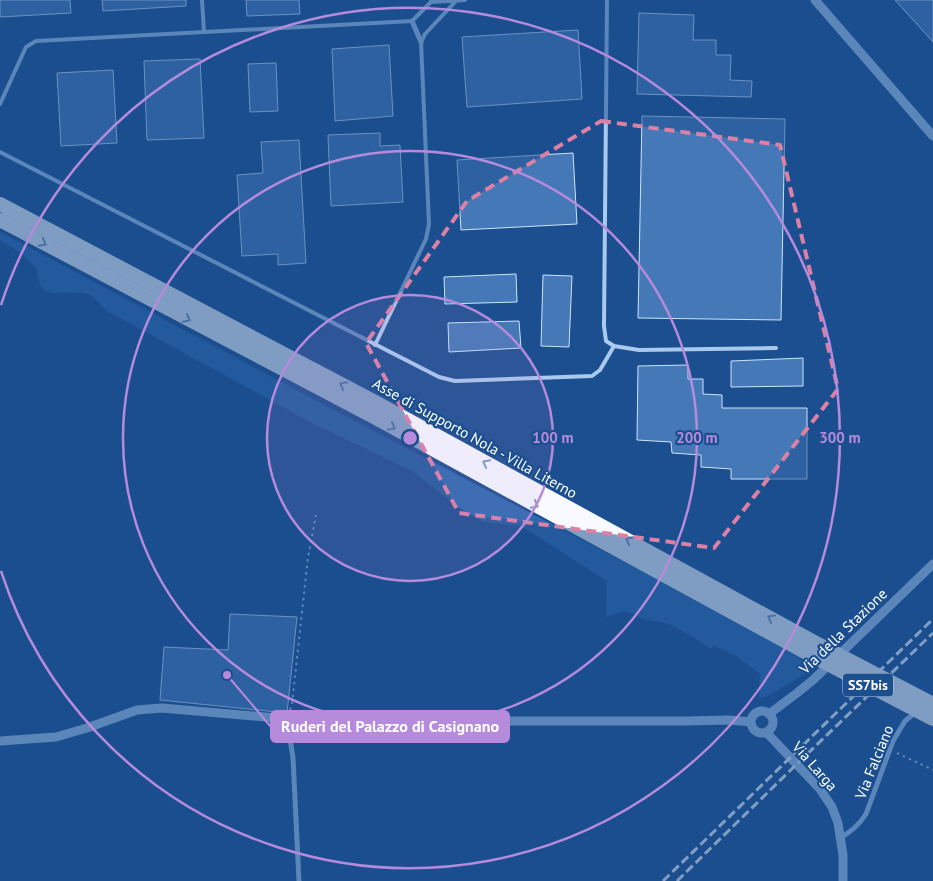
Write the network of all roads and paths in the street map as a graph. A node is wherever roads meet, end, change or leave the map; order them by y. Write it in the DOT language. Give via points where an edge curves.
graph roads {
  1 [pos="202,0"];
  2 [pos="456,0"];
  3 [pos="465,0"];
  4 [pos="608,0"];
  5 [pos="815,0"];
  6 [pos="431,1"];
  7 [pos="412,21"];
  8 [pos="204,32"];
  9 [pos="421,42"];
  10 [pos="0,104"];
  11 [pos="933,136"];
  12 [pos="0,152"];
  13 [pos="0,204"];
  14 [pos="0,220"];
  15 [pos="375,345"];
  16 [pos="614,346"];
  17 [pos="776,348"];
  18 [pos="316,515"];
  19 [pos="933,564"];
  20 [pos="933,697"];
  21 [pos="929,703"];
  22 [pos="919,709"];
  23 [pos="769,714"];
  24 [pos="287,719"];
  25 [pos="933,719"];
  26 [pos="751,722"];
  27 [pos="766,732"];
  28 [pos="0,741"];
  29 [pos="890,749"];
  30 [pos="933,770"];
  31 [pos="840,838"];
  32 [pos="299,881"];
  33 [pos="844,881"];
  1 -- 8 [label="lane"];
  2 -- 3 [label="lane"];
  2 -- 6 [label="lane"];
  2 -- 9 [label="lane"];
  4 -- 16 [label="lane" via="604,326 606,341"];
  5 -- 11 [label="street"];
  6 -- 7 [label="lane"];
  7 -- 8 [label="lane"];
  7 -- 9 [label="street"];
  8 -- 10 [label="lane" via="36,41 26,47"];
  9 -- 15 [label="lane" via="429,224 426,239"];
  12 -- 15 [label="lane"];
  21 -- 13 [label="highway, Asse di Supporto Nola - Villa Literno / SS7bis, one-way" via="377,403"];
  14 -- 25 [label="highway, Asse di Supporto Nola - Villa Literno / SS7bis, one-way" via="374,417"];
  15 -- 16 [label="lane" via="439,377 455,381 592,376 600,370"];
  16 -- 17 [label="lane" via="639,350"];
  18 -- 24 [label="path" via="308,557 292,704"];
  19 -- 23 [label="street, Via della Stazione" via="813,680"];
  20 -- 21 [label="street"];
  22 -- 29 [label="street, Via Falciano" via="905,721"];
  23 -- 26 [label="street" via="763,711 756,713"];
  23 -- 27 [label="street" via="772,724"];
  24 -- 26 [label="street"];
  24 -- 28 [label="street" via="162,708 138,710 56,738"];
  24 -- 32 [label="street" via="293,758"];
  26 -- 27 [label="street, Via Larga" via="756,731"];
  27 -- 31 [label="street, Via Larga" via="820,789 832,807"];
  29 -- 30 [label="path"];
  29 -- 31 [label="street, Via Falciano" via="866,814 853,830"];
  31 -- 33 [label="street, Via Larga"];
}
